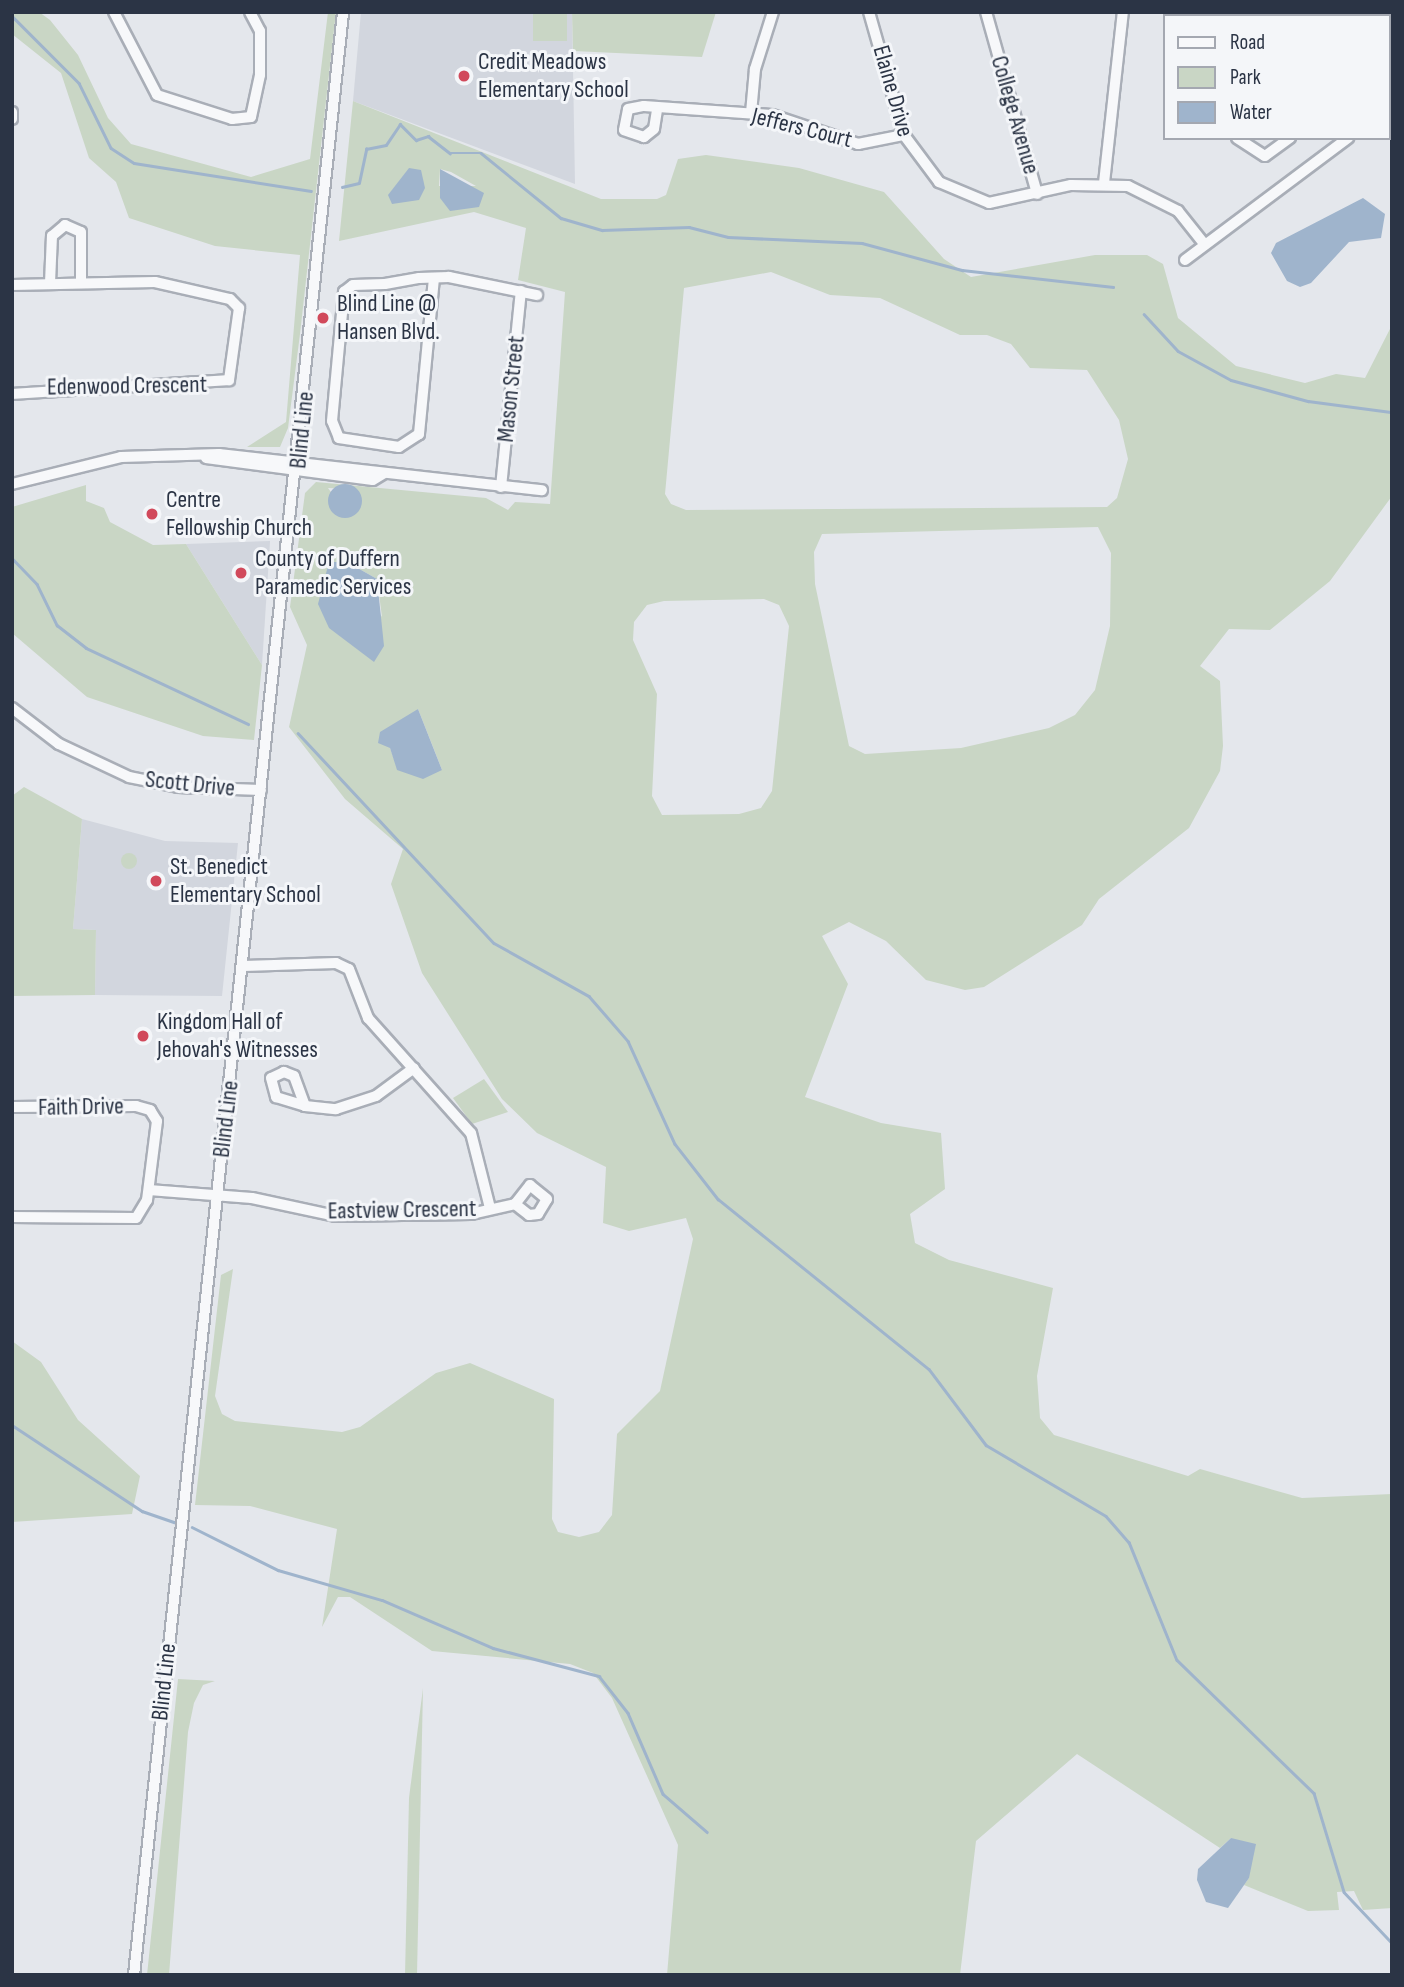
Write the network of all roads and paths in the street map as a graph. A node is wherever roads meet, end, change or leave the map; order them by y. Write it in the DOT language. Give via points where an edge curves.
graph roads {
  1 [pos="114,12"];
  2 [pos="250,12"];
  3 [pos="342,12"];
  4 [pos="773,12"];
  5 [pos="869,12"];
  6 [pos="986,12"];
  7 [pos="1123,12"];
  8 [pos="657,110"];
  9 [pos="12,112"];
  10 [pos="751,113"];
  11 [pos="12,119"];
  12 [pos="904,135"];
  13 [pos="1240,140"];
  14 [pos="1286,140"];
  15 [pos="1345,140"];
  16 [pos="1104,183"];
  17 [pos="1037,194"];
  18 [pos="1205,245"];
  19 [pos="1185,260"];
  20 [pos="434,278"];
  21 [pos="82,282"];
  22 [pos="50,283"];
  23 [pos="12,285"];
  24 [pos="521,291"];
  25 [pos="537,295"];
  26 [pos="12,394"];
  27 [pos="298,466"];
  28 [pos="13,481"];
  29 [pos="501,487"];
  30 [pos="542,490"];
  31 [pos="14,713"];
  32 [pos="261,790"];
  33 [pos="244,966"];
  34 [pos="414,1068"];
  35 [pos="305,1106"];
  36 [pos="12,1107"];
  37 [pos="149,1190"];
  38 [pos="218,1195"];
  39 [pos="515,1204"];
  40 [pos="490,1208"];
  41 [pos="12,1217"];
  42 [pos="134,1975"];
  1 -- 2 [label="street" via="157,96 232,119 251,117 260,75 260,31"];
  3 -- 27 [label="street, Blind Line"];
  4 -- 10 [label="street" via="755,69"];
  5 -- 12 [label="street, Elaine Drive"];
  6 -- 17 [label="street, College Avenue"];
  7 -- 16 [label="street"];
  8 -- 10 [label="street, Jeffers Court"];
  9 -- 11 [label="street"];
  10 -- 12 [label="street, Jeffers Court" via="848,143"];
  12 -- 17 [label="street, Elaine Drive" via="922,168 956,192 989,203"];
  13 -- 14 [label="street" via="1260,155"];
  15 -- 18 [label="street"];
  16 -- 17 [label="street, College Avenue"];
  16 -- 18 [label="street, College Avenue" via="1152,194 1178,211"];
  18 -- 19 [label="street"];
  20 -- 20 [label="street" via="419,434 399,447 347,441 333,432 344,292 353,285"];
  20 -- 24 [label="street"];
  21 -- 22 [label="street, Edenwood Crescent"];
  21 -- 22 [label="street" via="81,232 65,225 51,236"];
  21 -- 26 [label="street, Edenwood Crescent" via="155,282 236,302 229,380"];
  22 -- 23 [label="street, Edenwood Crescent"];
  24 -- 25 [label="street"];
  24 -- 29 [label="street, Mason Street"];
  27 -- 28 [label="street" via="121,457"];
  27 -- 29 [label="street" via="373,480 383,474"];
  27 -- 32 [label="street, Blind Line"];
  29 -- 30 [label="street"];
  31 -- 32 [label="street, Scott Drive" via="73,753 129,777 186,788"];
  32 -- 33 [label="street, Blind Line"];
  33 -- 34 [label="street, Eastview Crescent" via="336,963 349,969 368,1018"];
  33 -- 38 [label="street, Blind Line"];
  34 -- 35 [label="street" via="353,1107"];
  34 -- 40 [label="street, Eastview Crescent" via="471,1133"];
  36 -- 37 [label="street, Faith Drive" via="150,1110 157,1121"];
  37 -- 38 [label="street, Eastview Crescent"];
  37 -- 41 [label="street" via="144,1210 124,1221"];
  38 -- 40 [label="street, Eastview Crescent" via="335,1216"];
  38 -- 42 [label="street, Blind Line"];
  39 -- 40 [label="street"];
}
